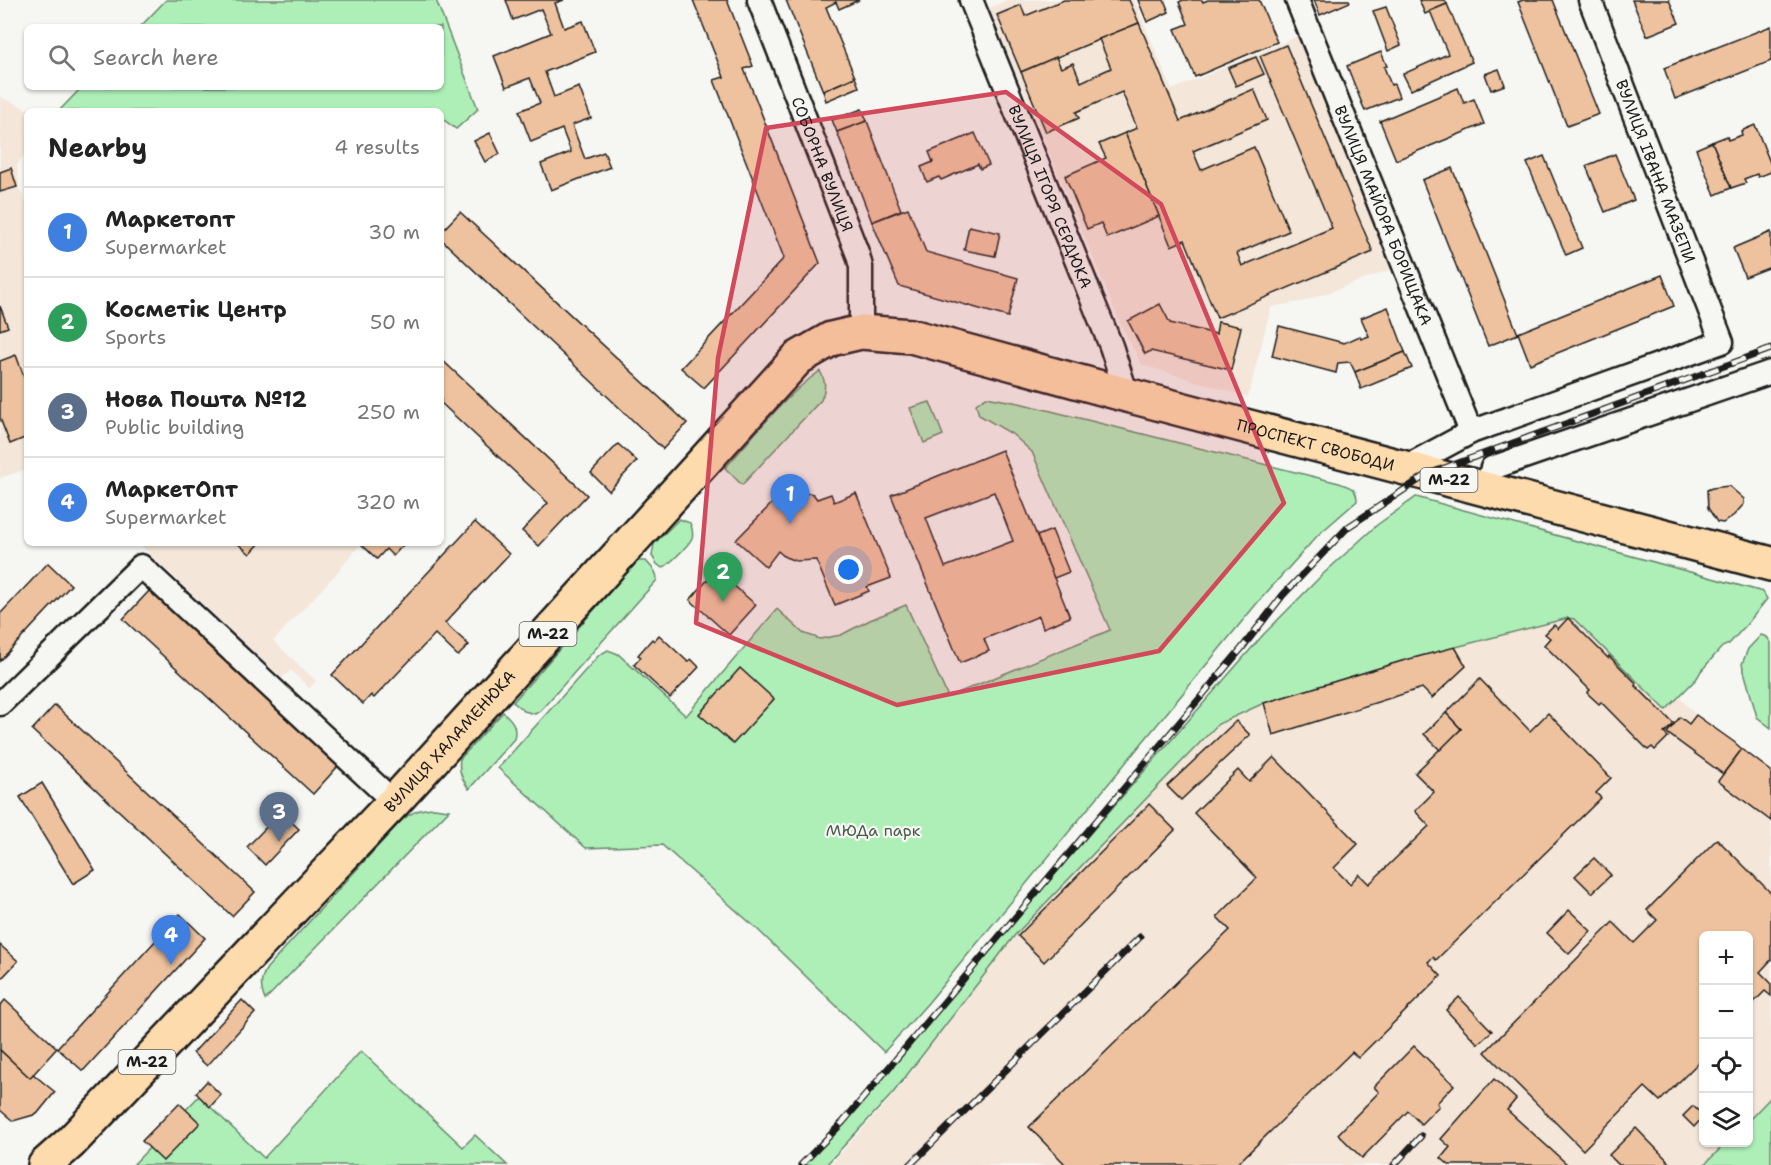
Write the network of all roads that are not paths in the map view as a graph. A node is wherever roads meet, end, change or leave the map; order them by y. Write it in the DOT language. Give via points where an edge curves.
graph roads {
  1 [pos="759,0"];
  2 [pos="971,0"];
  3 [pos="1296,0"];
  4 [pos="1590,0"];
  5 [pos="861,332"];
  6 [pos="1771,372"];
  7 [pos="1127,395"];
  8 [pos="1471,432"];
  9 [pos="1404,468"];
  10 [pos="1486,489"];
  11 [pos="1771,564"];
  12 [pos="0,704"];
  13 [pos="394,802"];
  14 [pos="45,1165"];
  1 -- 5 [label="street, СОБОРНА ВУЛИЦЯ" via="858,255"];
  2 -- 7 [label="street, ВУЛИЦЯ ІГОРЯ СЕРДЮКА" via="1111,346"];
  3 -- 8 [label="street, ВУЛИЦЯ МАЙОРА БОРИЩАКА"];
  4 -- 8 [label="street, ВУЛИЦЯ ІВАНА МАЗЕПИ" via="1722,342"];
  5 -- 7 [label="highway, ПРОСПЕКТ СВОБОДИ / М-22" via="911,336"];
  5 -- 13 [label="highway, ВУЛИЦЯ ХАЛАМЕНЮКА / М-22" via="831,339 798,358"];
  6 -- 10 [label="street" via="1492,468"];
  7 -- 9 [label="highway, ПРОСПЕКТ СВОБОДИ / М-22"];
  8 -- 9 [label="street"];
  9 -- 10 [label="highway, ПРОСПЕКТ СВОБОДИ / М-22"];
  10 -- 11 [label="highway, ПРОСПЕКТ СВОБОДИ / М-22"];
  12 -- 13 [label="street" via="141,566"];
  13 -- 14 [label="highway, ВУЛИЦЯ ХАЛАМЕНЮКА / М-22"];
}
